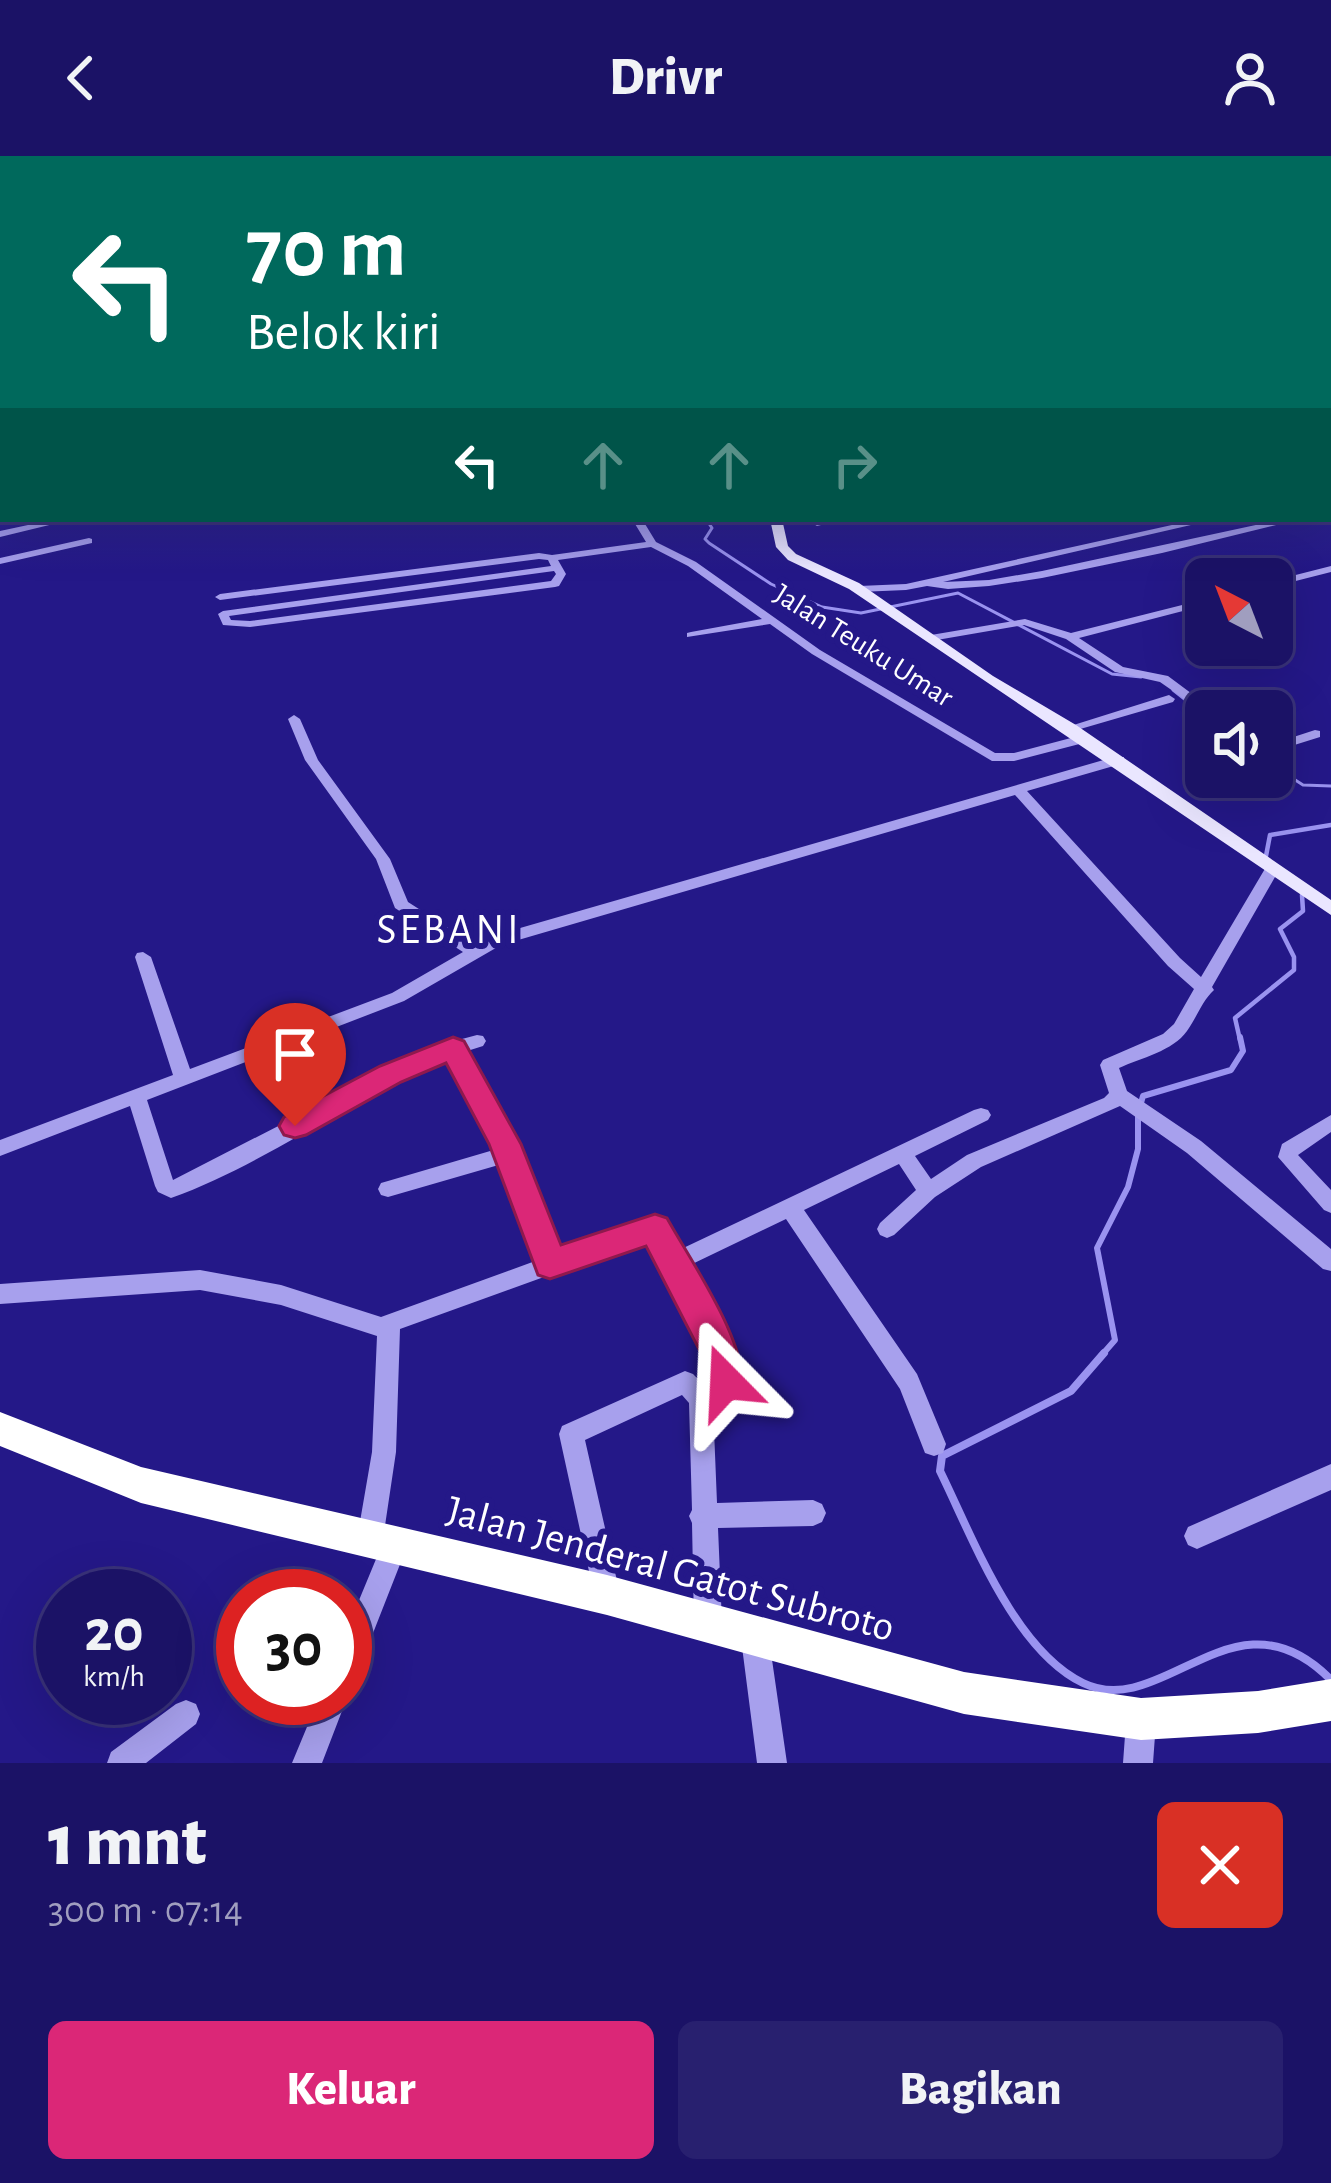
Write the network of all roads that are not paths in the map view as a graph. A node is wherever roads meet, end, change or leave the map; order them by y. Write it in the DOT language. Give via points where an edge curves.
graph roads {
  1 [pos="56,522"];
  2 [pos="640,522"];
  3 [pos="777,522"];
  4 [pos="824,522"];
  5 [pos="1198,522"];
  6 [pos="1235,522"];
  7 [pos="1282,522"];
  8 [pos="818,523"];
  9 [pos="1250,529"];
  10 [pos="1147,533"];
  11 [pos="0,535"];
  12 [pos="1123,539"];
  13 [pos="89,542"];
  14 [pos="652,544"];
  15 [pos="1171,545"];
  16 [pos="1145,550"];
  17 [pos="1053,554"];
  18 [pos="0,561"];
  19 [pos="492,562"];
  20 [pos="554,563"];
  21 [pos="1071,566"];
  22 [pos="1331,569"];
  23 [pos="423,571"];
  24 [pos="500,576"];
  25 [pos="952,576"];
  26 [pos="1293,579"];
  27 [pos="347,580"];
  28 [pos="924,582"];
  29 [pos="965,584"];
  30 [pos="428,585"];
  31 [pos="859,589"];
  32 [pos="508,590"];
  33 [pos="351,596"];
  34 [pos="220,597"];
  35 [pos="433,600"];
  36 [pos="1185,608"];
  37 [pos="354,610"];
  38 [pos="770,621"];
  39 [pos="691,635"];
  40 [pos="931,638"];
  41 [pos="1070,638"];
  42 [pos="1185,694"];
  43 [pos="1169,699"];
  44 [pos="294,719"];
  45 [pos="1078,733"];
  46 [pos="1315,734"];
  47 [pos="1293,741"];
  48 [pos="1119,760"];
  49 [pos="1018,790"];
  50 [pos="1271,870"];
  51 [pos="1331,909"];
  52 [pos="472,951"];
  53 [pos="143,957"];
  54 [pos="1205,990"];
  55 [pos="477,1041"];
  56 [pos="453,1048"];
  57 [pos="184,1076"];
  58 [pos="136,1095"];
  59 [pos="1131,1102"];
  60 [pos="981,1114"];
  61 [pos="1331,1122"];
  62 [pos="0,1148"];
  63 [pos="509,1154"];
  64 [pos="903,1154"];
  65 [pos="388,1190"];
  66 [pos="928,1191"];
  67 [pos="1331,1204"];
  68 [pos="790,1207"];
  69 [pos="887,1229"];
  70 [pos="1331,1262"];
  71 [pos="674,1263"];
  72 [pos="550,1264"];
  73 [pos="0,1294"];
  74 [pos="386,1329"];
  75 [pos="701,1399"];
  76 [pos="0,1429"];
  77 [pos="934,1444"];
  78 [pos="1331,1477"];
  79 [pos="813,1514"];
  80 [pos="702,1516"];
  81 [pos="1198,1536"];
  82 [pos="383,1541"];
  83 [pos="372,1578"];
  84 [pos="607,1595"];
  85 [pos="708,1624"];
  86 [pos="754,1638"];
  87 [pos="1331,1700"];
  88 [pos="1141,1719"];
  89 [pos="171,1725"];
  90 [pos="322,1725"];
  91 [pos="122,1763"];
  92 [pos="307,1763"];
  93 [pos="772,1763"];
  94 [pos="1138,1763"];
  1 -- 11 [label="street"];
  2 -- 14 [label="street"];
  3 -- 31 [label="main road" via="786,552"];
  4 -- 8 [label="street"];
  5 -- 10 [label="street"];
  6 -- 9 [label="street"];
  7 -- 9 [label="street"];
  9 -- 15 [label="street"];
  10 -- 12 [label="street"];
  10 -- 15 [label="street"];
  12 -- 16 [label="street"];
  12 -- 17 [label="street"];
  13 -- 18 [label="street"];
  14 -- 20 [label="street"];
  14 -- 38 [label="street, Jalan Teuku Umar"];
  15 -- 16 [label="street"];
  16 -- 21 [label="street"];
  17 -- 21 [label="street"];
  17 -- 25 [label="street"];
  19 -- 20 [label="street" via="539,556"];
  19 -- 23 [label="street"];
  19 -- 24 [label="street"];
  20 -- 24 [label="street"];
  20 -- 32 [label="street" via="560,582"];
  21 -- 29 [label="street"];
  22 -- 26 [label="street"];
  23 -- 27 [label="street"];
  23 -- 30 [label="street"];
  24 -- 30 [label="street"];
  24 -- 32 [label="street"];
  25 -- 28 [label="street"];
  25 -- 29 [label="street"];
  27 -- 33 [label="street"];
  27 -- 34 [label="street"];
  28 -- 29 [label="street"];
  28 -- 31 [label="street"];
  30 -- 33 [label="street"];
  30 -- 35 [label="street"];
  31 -- 40 [label="main road"];
  32 -- 35 [label="street"];
  33 -- 37 [label="street"];
  33 -- 37 [label="street" via="222,617 250,624"];
  35 -- 37 [label="street"];
  36 -- 41 [label="street"];
  38 -- 39 [label="street"];
  38 -- 45 [label="street, Jalan Teuku Umar" via="996,758"];
  40 -- 41 [label="street" via="1024,622"];
  40 -- 45 [label="main road"];
  41 -- 42 [label="street" via="1119,670 1164,679"];
  43 -- 45 [label="street, Jalan Teuku Umar"];
  44 -- 52 [label="street" via="312,760 383,859 401,905"];
  45 -- 48 [label="main road"];
  46 -- 47 [label="street"];
  48 -- 49 [label="street"];
  48 -- 50 [label="main road"];
  49 -- 52 [label="street"];
  49 -- 54 [label="street"];
  50 -- 51 [label="main road"];
  50 -- 54 [label="street"];
  52 -- 57 [label="street" via="398,997"];
  53 -- 57 [label="street"];
  54 -- 59 [label="street" via="1169,1039 1109,1065"];
  55 -- 56 [label="street"];
  56 -- 58 [label="street" via="171,1190"];
  56 -- 63 [label="street"];
  57 -- 58 [label="street"];
  58 -- 62 [label="street"];
  59 -- 66 [label="street" via="974,1161"];
  59 -- 70 [label="street"];
  60 -- 64 [label="street"];
  61 -- 67 [label="street" via="1288,1157"];
  63 -- 65 [label="street"];
  63 -- 72 [label="street"];
  64 -- 66 [label="street"];
  64 -- 68 [label="street"];
  66 -- 69 [label="street"];
  68 -- 71 [label="street"];
  68 -- 77 [label="street" via="893,1356"];
  71 -- 72 [label="street" via="651,1228"];
  71 -- 75 [label="street" via="725,1366 722,1386"];
  72 -- 74 [label="street"];
  73 -- 74 [label="street" via="200,1280 281,1295"];
  74 -- 82 [label="street"];
  75 -- 80 [label="street"];
  75 -- 84 [label="street" via="685,1382 572,1434"];
  76 -- 82 [label="highway, Jalan Jenderal Gatot Subroto" via="141,1484"];
  78 -- 81 [label="street"];
  79 -- 80 [label="street"];
  80 -- 85 [label="street"];
  82 -- 83 [label="street"];
  82 -- 84 [label="highway, Jalan Jenderal Gatot Subroto"];
  84 -- 85 [label="highway, Jalan Jenderal Gatot Subroto"];
  85 -- 86 [label="highway, Jalan Jenderal Gatot Subroto"];
  86 -- 88 [label="highway, Jalan Jenderal Gatot Subroto" via="964,1693"];
  86 -- 93 [label="street"];
  87 -- 88 [label="highway, Jalan Jenderal Gatot Subroto"];
  88 -- 94 [label="street"];
  89 -- 91 [label="street"];
  90 -- 92 [label="street"];
}
